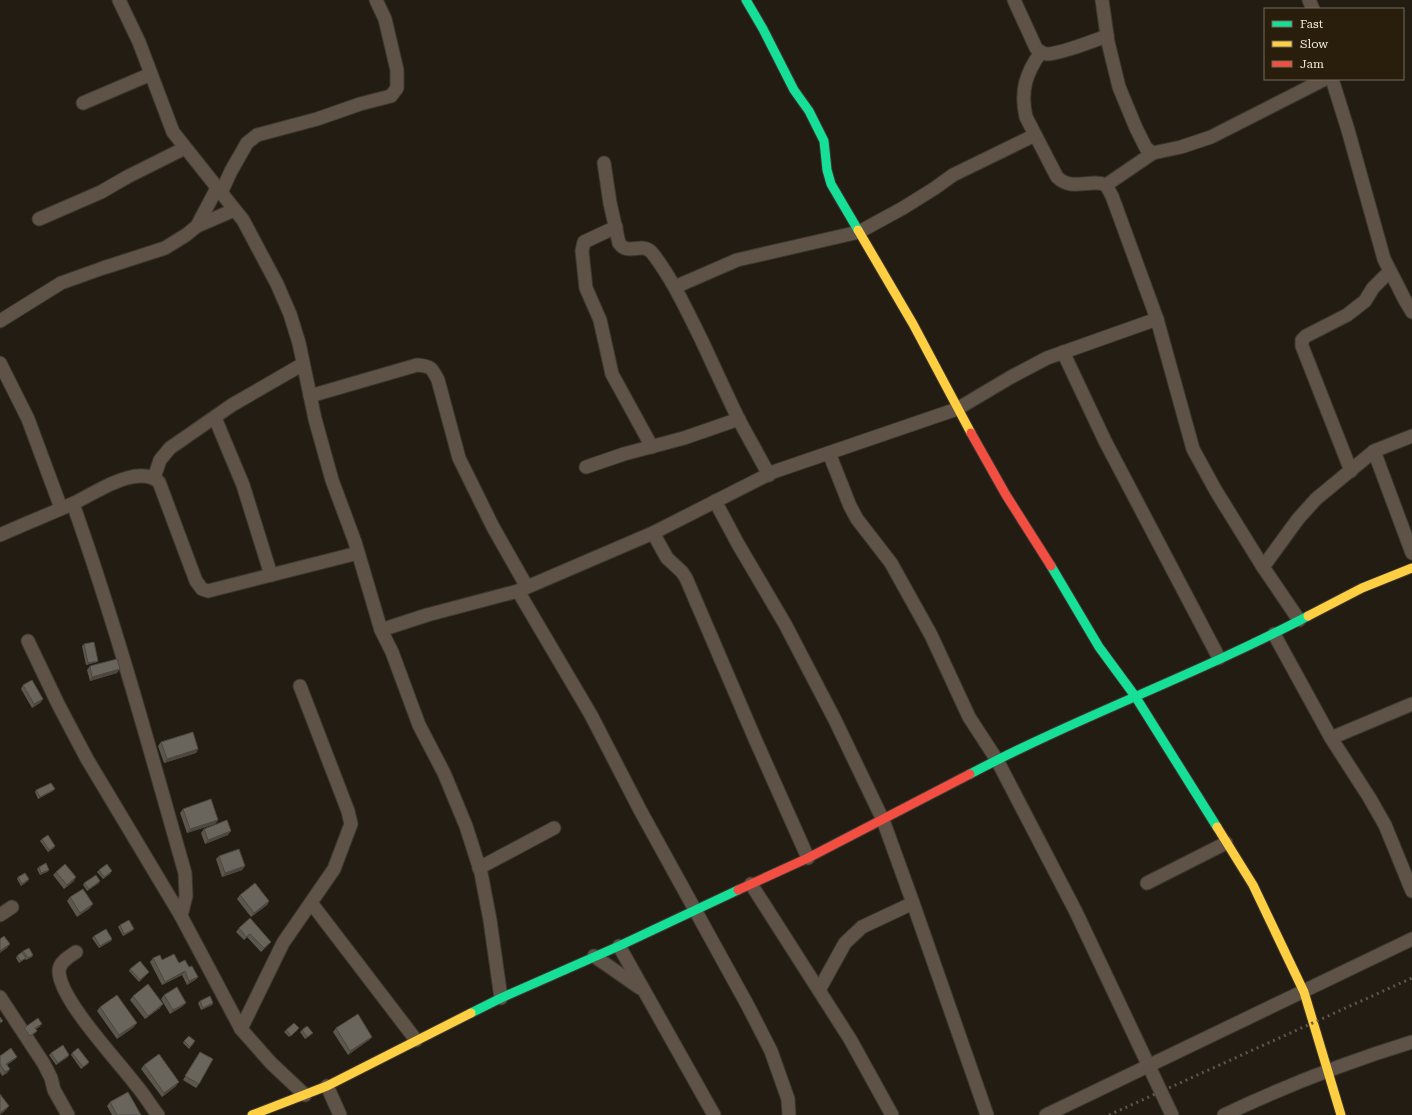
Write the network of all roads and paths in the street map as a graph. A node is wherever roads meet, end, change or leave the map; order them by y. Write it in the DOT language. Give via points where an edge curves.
graph roads {
  1 [pos="119,0"];
  2 [pos="376,0"];
  3 [pos="746,0"];
  4 [pos="1014,0"];
  5 [pos="1102,0"];
  6 [pos="1107,36"];
  7 [pos="1041,52"];
  8 [pos="151,74"];
  9 [pos="1323,80"];
  10 [pos="1332,80"];
  11 [pos="83,102"];
  12 [pos="1035,135"];
  13 [pos="185,148"];
  14 [pos="1153,153"];
  15 [pos="604,163"];
  16 [pos="1106,185"];
  17 [pos="219,191"];
  18 [pos="234,210"];
  19 [pos="39,219"];
  20 [pos="197,226"];
  21 [pos="616,227"];
  22 [pos="859,232"];
  23 [pos="1390,271"];
  24 [pos="675,287"];
  25 [pos="1412,312"];
  26 [pos="1156,318"];
  27 [pos="0,320"];
  28 [pos="1063,352"];
  29 [pos="0,362"];
  30 [pos="303,364"];
  31 [pos="310,396"];
  32 [pos="957,408"];
  33 [pos="215,418"];
  34 [pos="739,419"];
  35 [pos="1412,436"];
  36 [pos="652,447"];
  37 [pos="1374,451"];
  38 [pos="829,453"];
  39 [pos="586,466"];
  40 [pos="1351,470"];
  41 [pos="769,474"];
  42 [pos="154,478"];
  43 [pos="715,501"];
  44 [pos="67,506"];
  45 [pos="652,533"];
  46 [pos="0,535"];
  47 [pos="358,553"];
  48 [pos="1412,553"];
  49 [pos="1263,567"];
  50 [pos="1412,568"];
  51 [pos="271,575"];
  52 [pos="523,589"];
  53 [pos="1299,620"];
  54 [pos="381,630"];
  55 [pos="1274,634"];
  56 [pos="28,641"];
  57 [pos="1219,658"];
  58 [pos="300,686"];
  59 [pos="1135,696"];
  60 [pos="1412,704"];
  61 [pos="1331,738"];
  62 [pos="997,760"];
  63 [pos="883,820"];
  64 [pos="554,828"];
  65 [pos="1226,843"];
  66 [pos="808,858"];
  67 [pos="479,868"];
  68 [pos="1147,883"];
  69 [pos="752,884"];
  70 [pos="1412,891"];
  71 [pos="914,903"];
  72 [pos="312,904"];
  73 [pos="12,907"];
  74 [pos="695,909"];
  75 [pos="0,915"];
  76 [pos="181,916"];
  77 [pos="1412,939"];
  78 [pos="619,946"];
  79 [pos="76,952"];
  80 [pos="594,956"];
  81 [pos="643,989"];
  82 [pos="819,990"];
  83 [pos="1304,992"];
  84 [pos="0,998"];
  85 [pos="501,998"];
  86 [pos="240,1028"];
  87 [pos="416,1040"];
  88 [pos="1412,1042"];
  89 [pos="1149,1066"];
  90 [pos="1327,1070"];
  91 [pos="327,1086"];
  92 [pos="305,1095"];
  93 [pos="68,1115"];
  94 [pos="158,1115"];
  95 [pos="252,1115"];
  96 [pos="340,1115"];
  97 [pos="714,1115"];
  98 [pos="789,1115"];
  99 [pos="892,1115"];
  100 [pos="987,1115"];
  101 [pos="1046,1115"];
  102 [pos="1172,1115"];
  103 [pos="1224,1115"];
  104 [pos="1341,1115"];
  1 -- 8 [label="street" via="140,42"];
  2 -- 17 [label="street" via="384,19 397,70 397,88 391,96 257,135 247,143"];
  3 -- 22 [label="street" via="824,141 831,184"];
  4 -- 7 [label="street" via="1036,48"];
  5 -- 6 [label="street"];
  6 -- 7 [label="street" via="1054,53"];
  6 -- 14 [label="street" via="1119,87 1146,148"];
  7 -- 12 [label="street" via="1031,66 1025,85 1024,110"];
  8 -- 11 [label="street"];
  8 -- 13 [label="street" via="173,132"];
  9 -- 14 [label="street" via="1211,137 1181,148"];
  10 -- 23 [label="street" via="1384,259"];
  12 -- 16 [label="street" via="1062,182 1087,185 1097,182"];
  12 -- 22 [label="street" via="954,176"];
  13 -- 17 [label="street"];
  13 -- 19 [label="street" via="100,192"];
  14 -- 16 [label="street"];
  15 -- 21 [label="street"];
  16 -- 26 [label="street"];
  17 -- 18 [label="street"];
  17 -- 20 [label="street"];
  18 -- 20 [label="street"];
  18 -- 30 [label="street" via="243,220 277,284 295,328"];
  20 -- 27 [label="street" via="165,248 61,284"];
  21 -- 24 [label="street" via="622,248 646,248 652,252"];
  21 -- 36 [label="street" via="584,242 582,251 586,288 600,320 612,374"];
  22 -- 24 [label="street" via="737,260"];
  22 -- 32 [label="street" via="913,324"];
  23 -- 25 [label="street"];
  23 -- 40 [label="street" via="1373,288 1365,301 1347,315 1302,340"];
  24 -- 34 [label="street"];
  26 -- 28 [label="street"];
  26 -- 49 [label="street" via="1193,449"];
  28 -- 32 [label="street" via="1047,358"];
  28 -- 57 [label="street" via="1105,441"];
  29 -- 44 [label="street"];
  30 -- 31 [label="street"];
  30 -- 33 [label="street" via="232,405"];
  31 -- 47 [label="street" via="332,480"];
  31 -- 52 [label="street" via="417,365 427,366 433,370 459,458"];
  32 -- 38 [label="street"];
  32 -- 59 [label="street" via="1006,495 1100,647"];
  33 -- 42 [label="street" via="170,448 160,460"];
  33 -- 51 [label="street" via="243,485"];
  34 -- 36 [label="street"];
  34 -- 41 [label="street"];
  35 -- 37 [label="street"];
  36 -- 39 [label="street"];
  37 -- 40 [label="street"];
  37 -- 48 [label="street"];
  38 -- 41 [label="street"];
  38 -- 62 [label="street" via="857,519 891,563 930,635 969,717"];
  40 -- 49 [label="street" via="1298,519"];
  41 -- 43 [label="street"];
  42 -- 44 [label="street" via="128,478"];
  42 -- 51 [label="street" via="159,482 196,581 202,589 208,591"];
  43 -- 45 [label="street"];
  43 -- 63 [label="street" via="789,630"];
  44 -- 46 [label="street"];
  44 -- 76 [label="street" via="90,552 185,873 186,896"];
  45 -- 52 [label="street"];
  45 -- 66 [label="street" via="667,558 686,578"];
  47 -- 51 [label="street"];
  47 -- 54 [label="street"];
  49 -- 53 [label="street"];
  50 -- 53 [label="street" via="1362,588"];
  52 -- 54 [label="street"];
  52 -- 74 [label="street"];
  53 -- 55 [label="street"];
  54 -- 67 [label="street" via="392,652 419,725 444,772 466,826"];
  55 -- 57 [label="street"];
  55 -- 61 [label="street"];
  56 -- 76 [label="street" via="87,759"];
  57 -- 59 [label="street"];
  58 -- 72 [label="street" via="348,811 350,824 334,870"];
  59 -- 62 [label="street"];
  59 -- 65 [label="street"];
  60 -- 61 [label="street"];
  61 -- 70 [label="street" via="1385,825"];
  62 -- 63 [label="street"];
  62 -- 89 [label="street" via="1076,912"];
  63 -- 66 [label="street"];
  63 -- 71 [label="street"];
  64 -- 67 [label="street"];
  65 -- 68 [label="street"];
  65 -- 83 [label="street" via="1253,885"];
  66 -- 69 [label="street"];
  67 -- 85 [label="street" via="490,920"];
  69 -- 74 [label="street"];
  69 -- 82 [label="street"];
  71 -- 82 [label="street" via="862,927 845,943"];
  71 -- 100 [label="street"];
  72 -- 86 [label="street" via="284,943"];
  72 -- 87 [label="street"];
  73 -- 75 [label="street"];
  74 -- 78 [label="street"];
  74 -- 98 [label="street" via="770,1051 788,1099"];
  76 -- 86 [label="street"];
  77 -- 83 [label="street"];
  78 -- 80 [label="street"];
  78 -- 81 [label="street"];
  79 -- 94 [label="street" via="64,961 58,970 60,981 77,1012 137,1085"];
  80 -- 81 [label="street"];
  80 -- 85 [label="street"];
  81 -- 97 [label="street"];
  82 -- 99 [label="street"];
  83 -- 89 [label="street"];
  83 -- 90 [label="street"];
  84 -- 93 [label="street" via="44,1064 54,1090"];
  85 -- 87 [label="street"];
  86 -- 92 [label="street"];
  87 -- 91 [label="street"];
  88 -- 90 [label="street"];
  89 -- 101 [label="street"];
  89 -- 102 [label="street"];
  90 -- 103 [label="street"];
  90 -- 104 [label="street"];
  91 -- 92 [label="street"];
  91 -- 96 [label="street"];
  92 -- 95 [label="street"];
}
